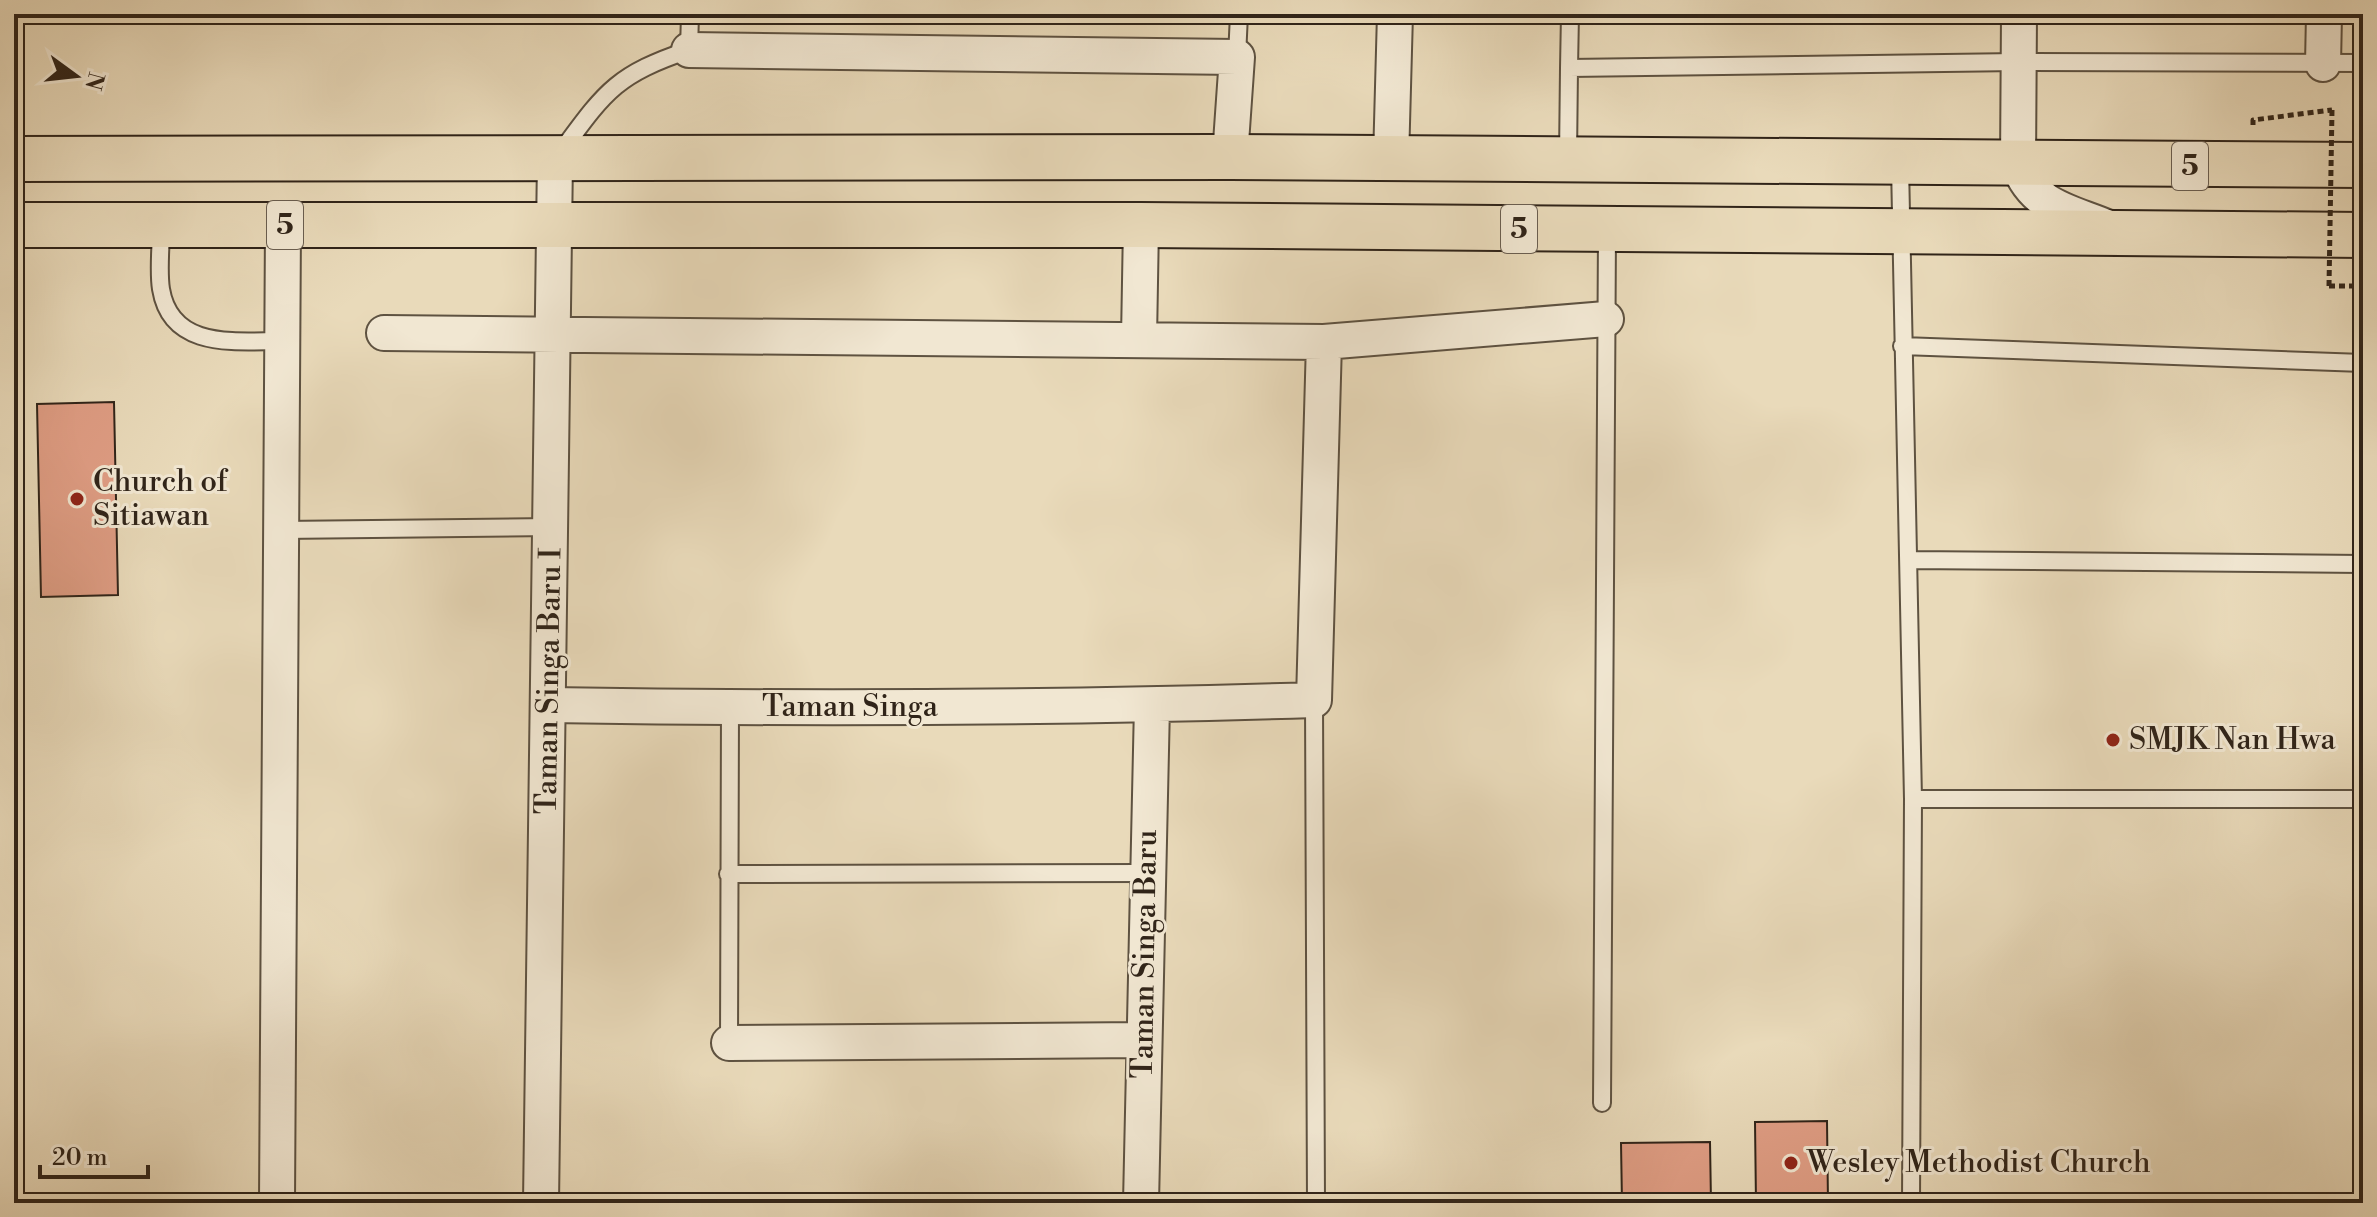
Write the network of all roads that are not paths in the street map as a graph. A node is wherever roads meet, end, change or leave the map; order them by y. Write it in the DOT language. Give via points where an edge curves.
graph roads {
  1 [pos="690,14"];
  2 [pos="1239,14"];
  3 [pos="1395,14"];
  4 [pos="1570,14"];
  5 [pos="2019,14"];
  6 [pos="2324,14"];
  7 [pos="689,50"];
  8 [pos="1237,57"];
  9 [pos="2018,62"];
  10 [pos="2363,63"];
  11 [pos="2323,64"];
  12 [pos="1569,68"];
  13 [pos="1230,157"];
  14 [pos="14,159"];
  15 [pos="555,159"];
  16 [pos="1568,159"];
  17 [pos="1391,160"];
  18 [pos="708,161"];
  19 [pos="1900,163"];
  20 [pos="2018,164"];
  21 [pos="2363,165"];
  22 [pos="14,225"];
  23 [pos="161,225"];
  24 [pos="283,225"];
  25 [pos="1141,225"];
  26 [pos="556,227"];
  27 [pos="709,228"];
  28 [pos="1607,230"];
  29 [pos="1898,234"];
  30 [pos="2123,234"];
  31 [pos="2363,235"];
  32 [pos="1606,319"];
  33 [pos="384,333"];
  34 [pos="555,336"];
  35 [pos="1139,339"];
  36 [pos="282,341"];
  37 [pos="1324,342"];
  38 [pos="1902,346"];
  39 [pos="2363,363"];
  40 [pos="552,527"];
  41 [pos="281,530"];
  42 [pos="1909,560"];
  43 [pos="2363,564"];
  44 [pos="1314,700"];
  45 [pos="549,705"];
  46 [pos="1152,705"];
  47 [pos="730,708"];
  48 [pos="1913,799"];
  49 [pos="2363,799"];
  50 [pos="1146,873"];
  51 [pos="728,874"];
  52 [pos="1143,1040"];
  53 [pos="729,1043"];
  54 [pos="1602,1103"];
  55 [pos="277,1203"];
  56 [pos="541,1203"];
  57 [pos="1141,1203"];
  58 [pos="1316,1203"];
  59 [pos="1911,1203"];
  1 -- 7 [label="lane"];
  2 -- 8 [label="lane"];
  3 -- 17 [label="street"];
  4 -- 12 [label="lane"];
  5 -- 9 [label="street"];
  6 -- 11 [label="street"];
  7 -- 8 [label="street"];
  7 -- 15 [label="lane" via="615,83"];
  8 -- 13 [label="street"];
  9 -- 11 [label="lane"];
  9 -- 12 [label="lane"];
  9 -- 20 [label="street"];
  10 -- 11 [label="lane"];
  12 -- 16 [label="lane"];
  13 -- 17 [label="highway, 5"];
  13 -- 18 [label="highway, 5"];
  14 -- 15 [label="highway, 5"];
  15 -- 18 [label="highway, 5"];
  15 -- 26 [label="street, Taman Singa Baru I"];
  16 -- 17 [label="highway, 5"];
  16 -- 19 [label="highway, 5"];
  18 -- 27 [label="highway"];
  19 -- 20 [label="highway, 5"];
  19 -- 29 [label="lane"];
  20 -- 21 [label="highway, 5"];
  20 -- 30 [label="street" via="2035,196"];
  22 -- 23 [label="highway, 5"];
  23 -- 24 [label="highway, 5"];
  23 -- 36 [label="lane" via="161,290 172,321 191,335 216,340"];
  24 -- 26 [label="highway, 5"];
  24 -- 36 [label="street"];
  25 -- 27 [label="highway, 5"];
  25 -- 28 [label="highway, 5"];
  25 -- 35 [label="street"];
  26 -- 27 [label="highway, 5"];
  26 -- 34 [label="street, Taman Singa Baru I"];
  28 -- 29 [label="highway, 5"];
  28 -- 32 [label="lane"];
  29 -- 30 [label="highway, 5"];
  29 -- 38 [label="lane"];
  30 -- 31 [label="highway, 5"];
  32 -- 37 [label="street"];
  32 -- 54 [label="lane"];
  33 -- 34 [label="street"];
  34 -- 35 [label="street"];
  34 -- 40 [label="street, Taman Singa Baru I"];
  35 -- 37 [label="street"];
  36 -- 41 [label="street"];
  37 -- 44 [label="street"];
  38 -- 39 [label="lane"];
  38 -- 42 [label="lane"];
  40 -- 41 [label="lane"];
  40 -- 45 [label="street, Taman Singa Baru I"];
  41 -- 55 [label="street"];
  42 -- 43 [label="lane"];
  42 -- 48 [label="lane"];
  44 -- 46 [label="street, Taman Singa"];
  44 -- 58 [label="lane"];
  45 -- 47 [label="street, Taman Singa"];
  45 -- 56 [label="street, Taman Singa Baru I"];
  46 -- 47 [label="street, Taman Singa"];
  46 -- 50 [label="street, Taman Singa Baru"];
  47 -- 51 [label="lane"];
  48 -- 49 [label="lane"];
  48 -- 59 [label="lane"];
  50 -- 51 [label="lane"];
  50 -- 52 [label="street, Taman Singa Baru"];
  51 -- 53 [label="lane"];
  52 -- 53 [label="street"];
  52 -- 57 [label="street, Taman Singa Baru"];
}
